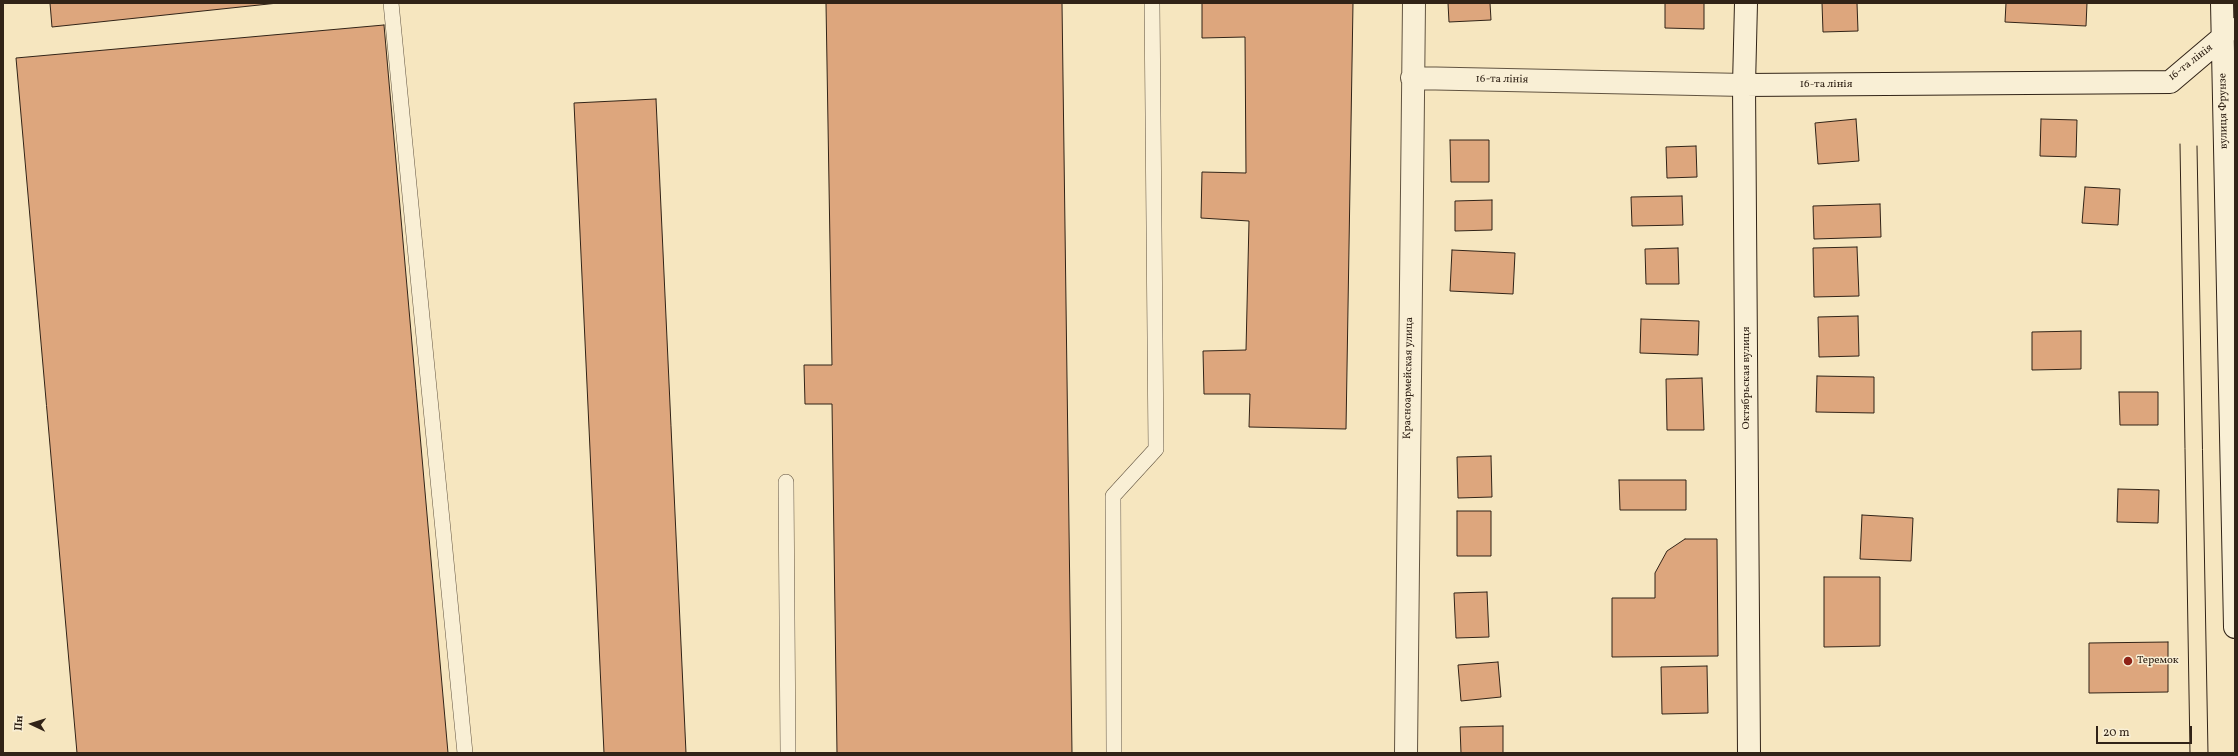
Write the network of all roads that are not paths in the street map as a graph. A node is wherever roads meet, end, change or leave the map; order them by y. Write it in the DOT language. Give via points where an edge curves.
graph roads {
  1 [pos="391,3"];
  2 [pos="1152,3"];
  3 [pos="1414,3"];
  4 [pos="1746,3"];
  5 [pos="2222,3"];
  6 [pos="2235,16"];
  7 [pos="2223,37"];
  8 [pos="1412,78"];
  9 [pos="1744,85"];
  10 [pos="2235,160"];
  11 [pos="2227,190"];
  12 [pos="786,482"];
  13 [pos="2235,627"];
  14 [pos="465,753"];
  15 [pos="788,753"];
  16 [pos="1114,753"];
  17 [pos="1406,753"];
  18 [pos="1749,753"];
  1 -- 14 [label="lane"];
  2 -- 16 [label="lane" via="1156,449 1113,496"];
  3 -- 8 [label="main road, Красноармейская улица"];
  4 -- 9 [label="main road, Октябрьская вулиця"];
  5 -- 7 [label="main road, вулиця Фрунзе"];
  6 -- 7 [label="main road"];
  7 -- 9 [label="main road, 16-та лінія" via="2170,82"];
  7 -- 11 [label="main road, вулиця Фрунзе" via="2223,122"];
  8 -- 9 [label="main road, 16-та лінія"];
  8 -- 17 [label="main road, Красноармейская улица"];
  9 -- 18 [label="main road, Октябрьская вулиця"];
  10 -- 11 [label="main road"];
  11 -- 13 [label="main road, вулиця Фрунзе"];
  12 -- 15 [label="lane"];
}
